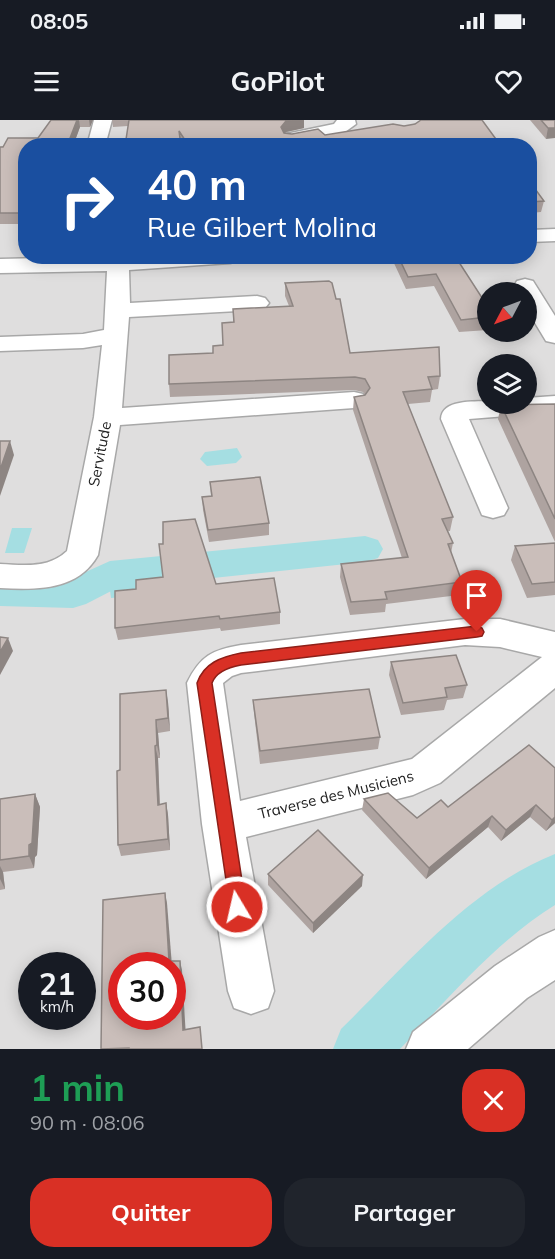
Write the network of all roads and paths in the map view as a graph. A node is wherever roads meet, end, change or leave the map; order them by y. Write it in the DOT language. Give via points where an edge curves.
graph roads {
  1 [pos="103,120"];
  2 [pos="346,120"];
  3 [pos="98,138"];
  4 [pos="292,138"];
  5 [pos="555,235"];
  6 [pos="537,236"];
  7 [pos="118,264"];
  8 [pos="0,266"];
  9 [pos="257,303"];
  10 [pos="537,306"];
  11 [pos="118,311"];
  12 [pos="116,336"];
  13 [pos="555,336"];
  14 [pos="0,344"];
  15 [pos="354,400"];
  16 [pos="555,404"];
  17 [pos="108,417"];
  18 [pos="493,508"];
  19 [pos="0,576"];
  20 [pos="555,646"];
  21 [pos="555,667"];
  22 [pos="223,824"];
  23 [pos="555,953"];
  24 [pos="251,991"];
  25 [pos="430,1049"];
  1 -- 3 [label="street"];
  2 -- 4 [label="street" via="347,124 339,128"];
  5 -- 6 [label="street"];
  7 -- 8 [label="street"];
  7 -- 11 [label="street, Servitude"];
  9 -- 11 [label="street"];
  10 -- 13 [label="street"];
  11 -- 12 [label="street, Servitude"];
  12 -- 14 [label="street"];
  12 -- 17 [label="street, Servitude"];
  15 -- 17 [label="street"];
  16 -- 18 [label="street" via="455,414"];
  17 -- 19 [label="street, Servitude" via="82,555 73,566 50,576"];
  20 -- 22 [label="street" via="500,633 465,632 225,662 207,675 205,683"];
  21 -- 22 [label="street, Traverse des Musiciens" via="426,771"];
  22 -- 24 [label="street"];
  23 -- 25 [label="street" via="511,982"];
}
